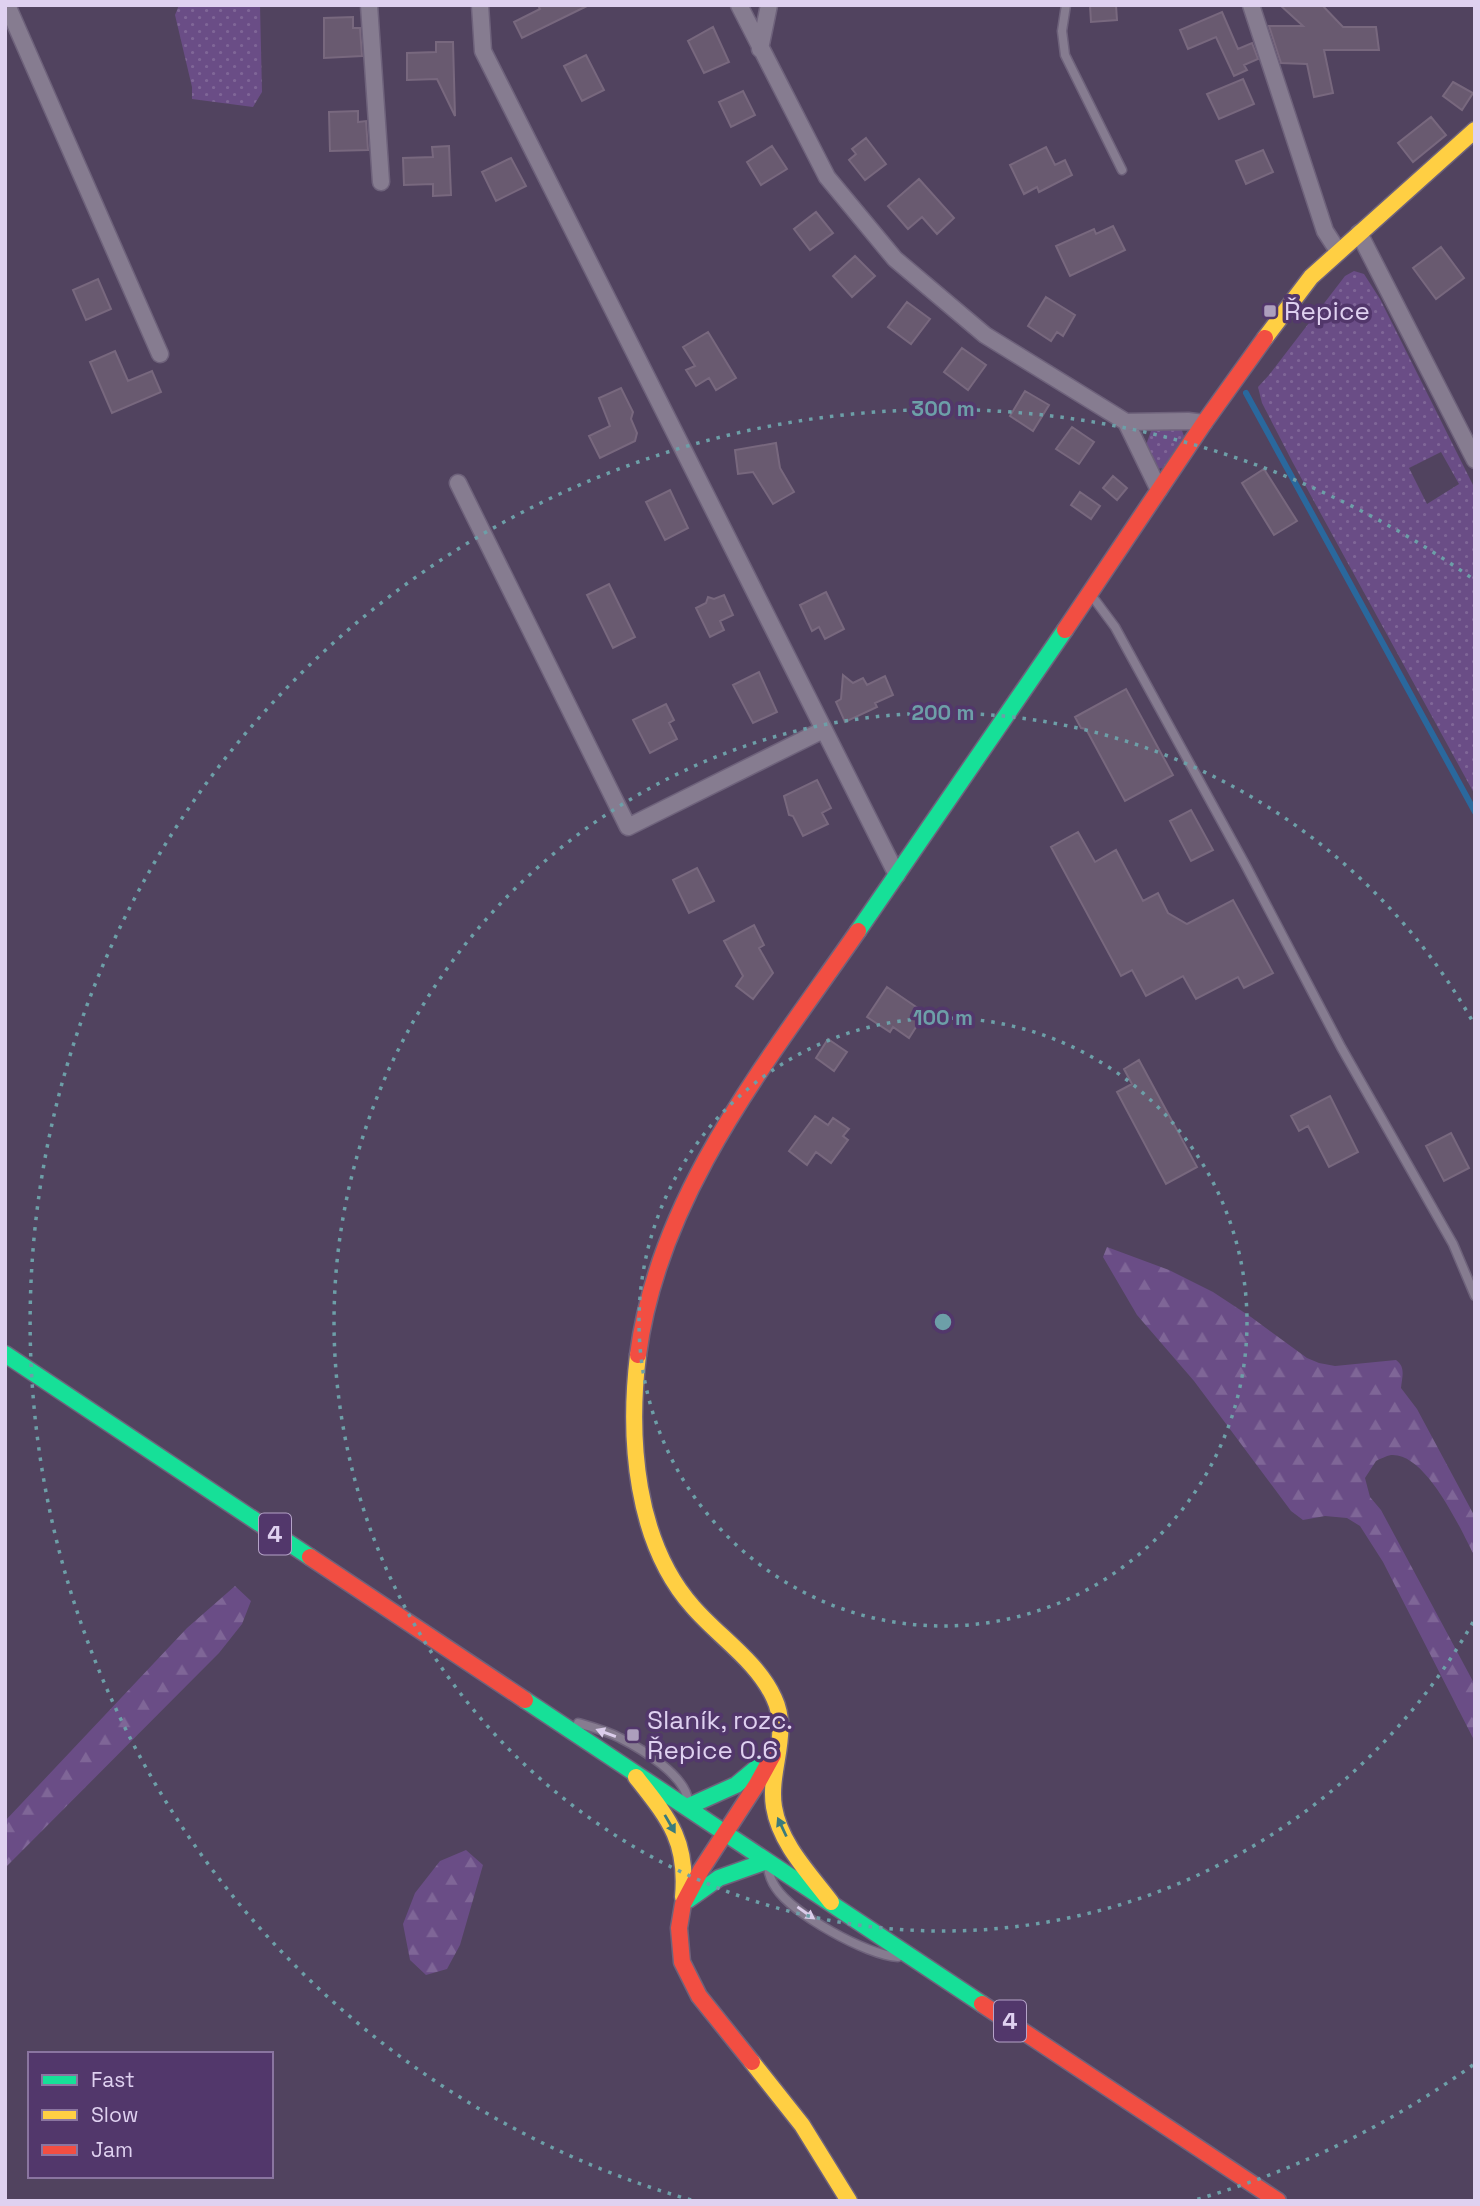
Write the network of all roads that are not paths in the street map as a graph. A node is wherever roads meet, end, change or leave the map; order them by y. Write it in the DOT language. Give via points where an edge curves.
graph roads {
  1 [pos="7,5"];
  2 [pos="369,5"];
  3 [pos="480,5"];
  4 [pos="738,5"];
  5 [pos="769,5"];
  6 [pos="1066,5"];
  7 [pos="1251,5"];
  8 [pos="760,49"];
  9 [pos="1475,130"];
  10 [pos="1122,170"];
  11 [pos="381,182"];
  12 [pos="1359,233"];
  13 [pos="1338,251"];
  14 [pos="160,354"];
  15 [pos="1126,422"];
  16 [pos="1204,423"];
  17 [pos="1475,460"];
  18 [pos="458,483"];
  19 [pos="1158,490"];
  20 [pos="1090,594"];
  21 [pos="823,730"];
  22 [pos="897,875"];
  23 [pos="1474,1293"];
  24 [pos="5,1354"];
  25 [pos="545,1713"];
  26 [pos="779,1740"];
  27 [pos="629,1769"];
  28 [pos="687,1807"];
  29 [pos="725,1832"];
  30 [pos="767,1861"];
  31 [pos="683,1904"];
  32 [pos="833,1905"];
  33 [pos="914,1958"];
  34 [pos="849,2201"];
  35 [pos="1278,2201"];
  1 -- 14 [label="street"];
  2 -- 11 [label="street"];
  3 -- 21 [label="street" via="483,51"];
  4 -- 8 [label="street"];
  5 -- 8 [label="street"];
  6 -- 10 [label="lane" via="1065,55"];
  7 -- 13 [label="street" via="1325,231"];
  8 -- 15 [label="street" via="827,177 895,259 985,335"];
  9 -- 12 [label="street"];
  12 -- 13 [label="street"];
  12 -- 17 [label="street"];
  13 -- 16 [label="street" via="1311,277"];
  15 -- 16 [label="street"];
  15 -- 19 [label="street"];
  16 -- 19 [label="street"];
  18 -- 21 [label="street" via="628,827"];
  19 -- 20 [label="street"];
  20 -- 22 [label="street"];
  20 -- 23 [label="lane" via="1135,662 1453,1244"];
  21 -- 22 [label="street"];
  22 -- 26 [label="street" via="778,1046 700,1169 662,1252 636,1366 633,1399 638,1468 643,1502 661,1554 680,1592 765,1683 779,1711"];
  24 -- 25 [label="street, 4"];
  25 -- 27 [label="street, 4"];
  28 -- 25 [label="lane, one-way" via="687,1792 675,1775 620,1738"];
  26 -- 28 [label="street" via="743,1781"];
  26 -- 29 [label="street"];
  32 -- 26 [label="street, one-way" via="791,1845 777,1816 773,1793"];
  27 -- 28 [label="street, 4"];
  27 -- 31 [label="street, one-way" via="668,1819 681,1846"];
  28 -- 29 [label="street, 4"];
  29 -- 30 [label="street, 4"];
  29 -- 31 [label="street"];
  30 -- 31 [label="street" via="719,1878"];
  30 -- 32 [label="street, 4"];
  30 -- 33 [label="lane, one-way" via="770,1878 782,1895 842,1938 888,1956"];
  31 -- 34 [label="street" via="680,1945 691,1982 802,2125"];
  32 -- 33 [label="street, 4"];
  33 -- 35 [label="street, 4"];
}
